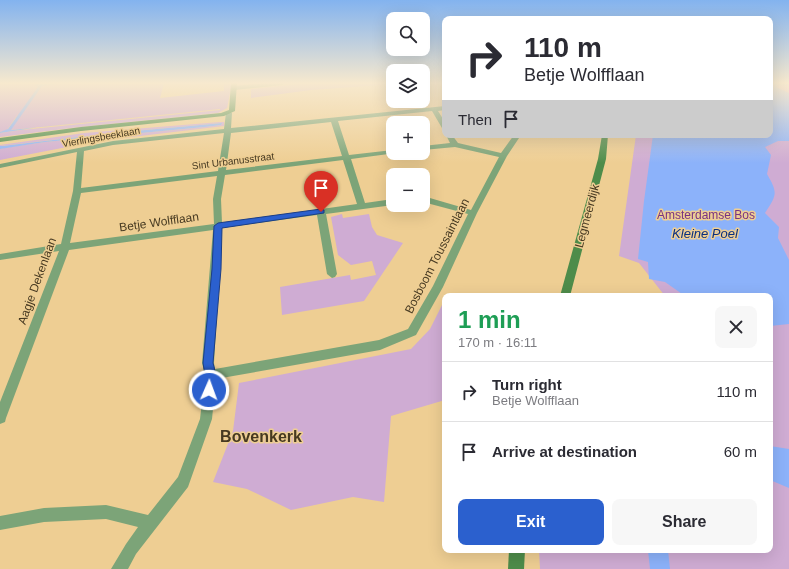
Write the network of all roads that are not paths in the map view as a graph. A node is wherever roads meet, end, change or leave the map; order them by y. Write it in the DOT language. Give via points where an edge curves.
graph roads {
  1 [pos="434,109"];
  2 [pos="232,110"];
  3 [pos="429,110"];
  4 [pos="225,114"];
  5 [pos="334,120"];
  6 [pos="442,123"];
  7 [pos="227,131"];
  8 [pos="451,138"];
  9 [pos="516,138"];
  10 [pos="605,138"];
  11 [pos="0,140"];
  12 [pos="455,145"];
  13 [pos="430,147"];
  14 [pos="81,149"];
  15 [pos="386,153"];
  16 [pos="503,156"];
  17 [pos="347,157"];
  18 [pos="0,166"];
  19 [pos="222,172"];
  20 [pos="76,191"];
  21 [pos="430,201"];
  22 [pos="386,203"];
  23 [pos="362,206"];
  24 [pos="321,212"];
  25 [pos="473,213"];
  26 [pos="218,226"];
  27 [pos="65,247"];
  28 [pos="0,257"];
  29 [pos="332,274"];
  30 [pos="566,293"];
  31 [pos="211,375"];
  32 [pos="0,418"];
  33 [pos="0,523"];
  34 [pos="151,523"];
  35 [pos="517,553"];
  36 [pos="119,569"];
  37 [pos="516,569"];
  1 -- 6 [label="street"];
  2 -- 4 [label="street"];
  3 -- 5 [label="street, Vierlingsbeeklaan"];
  4 -- 7 [label="street"];
  4 -- 11 [label="street"];
  5 -- 7 [label="street, Vierlingsbeeklaan"];
  5 -- 17 [label="street"];
  7 -- 14 [label="street, Vierlingsbeeklaan" via="112,143"];
  7 -- 19 [label="street"];
  8 -- 12 [label="street"];
  9 -- 16 [label="street, Bosboom Toussaintlaan"];
  10 -- 30 [label="street, Legmeerdijk" via="602,159"];
  12 -- 13 [label="street"];
  12 -- 16 [label="street"];
  14 -- 18 [label="street, Vierlingsbeeklaan"];
  14 -- 20 [label="street, Aagje Dekenlaan"];
  15 -- 17 [label="street, Sint Urbanusstraat"];
  16 -- 25 [label="street, Bosboom Toussaintlaan"];
  17 -- 19 [label="street, Sint Urbanusstraat"];
  17 -- 23 [label="street"];
  19 -- 20 [label="street, Sint Urbanusstraat"];
  19 -- 26 [label="street" via="217,199"];
  20 -- 27 [label="street, Aagje Dekenlaan"];
  21 -- 25 [label="street"];
  22 -- 23 [label="street, Betje Wolfflaan"];
  23 -- 24 [label="street, Betje Wolfflaan"];
  24 -- 26 [label="street, Betje Wolfflaan"];
  24 -- 29 [label="street"];
  25 -- 31 [label="street, Bosboom Toussaintlaan" via="438,287 412,332 380,345"];
  26 -- 27 [label="street, Betje Wolfflaan"];
  26 -- 31 [label="street" via="208,363"];
  27 -- 28 [label="street, Betje Wolfflaan"];
  27 -- 32 [label="street, Aagje Dekenlaan"];
  31 -- 34 [label="street" via="206,419 184,482"];
  33 -- 34 [label="street" via="44,515 106,512"];
  34 -- 36 [label="street"];
  35 -- 37 [label="street"];
}
